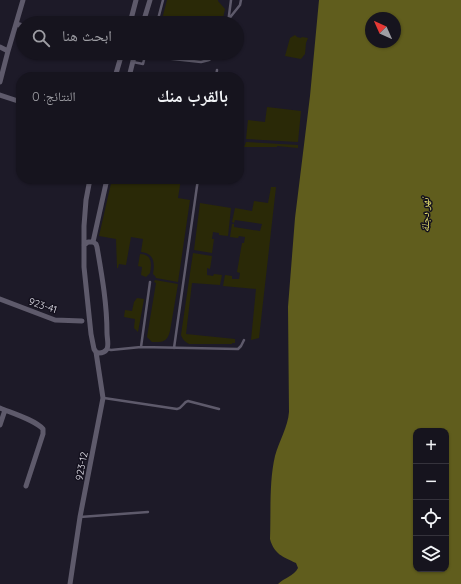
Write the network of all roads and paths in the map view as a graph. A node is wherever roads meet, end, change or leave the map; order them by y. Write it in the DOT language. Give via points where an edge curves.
graph roads {
  1 [pos="23,0"];
  2 [pos="136,0"];
  3 [pos="150,0"];
  4 [pos="163,0"];
  5 [pos="231,0"];
  6 [pos="241,0"];
  7 [pos="18,16"];
  8 [pos="132,16"];
  9 [pos="145,16"];
  10 [pos="159,16"];
  11 [pos="229,16"];
  12 [pos="232,16"];
  13 [pos="16,24"];
  14 [pos="0,47"];
  15 [pos="8,51"];
  16 [pos="120,60"];
  17 [pos="144,60"];
  18 [pos="185,60"];
  19 [pos="209,60"];
  20 [pos="133,62"];
  21 [pos="116,72"];
  22 [pos="130,72"];
  23 [pos="0,82"];
  24 [pos="0,95"];
  25 [pos="16,100"];
  26 [pos="89,184"];
  27 [pos="105,184"];
  28 [pos="197,184"];
  29 [pos="93,242"];
  30 [pos="84,244"];
  31 [pos="150,282"];
  32 [pos="0,299"];
  33 [pos="82,321"];
  34 [pos="244,340"];
  35 [pos="140,347"];
  36 [pos="174,348"];
  37 [pos="107,349"];
  38 [pos="96,352"];
  39 [pos="103,398"];
  40 [pos="2,409"];
  41 [pos="219,409"];
  42 [pos="0,425"];
  43 [pos="26,486"];
  44 [pos="148,512"];
  45 [pos="80,517"];
  46 [pos="70,584"];
  1 -- 7 [label="street"];
  2 -- 8 [label="street"];
  3 -- 9 [label="street"];
  4 -- 10 [label="lane"];
  5 -- 11 [label="lane"];
  6 -- 12 [label="lane"];
  13 -- 15 [label="street"];
  14 -- 15 [label="street"];
  15 -- 23 [label="street"];
  16 -- 21 [label="street"];
  17 -- 20 [label="lane" via="143,64"];
  18 -- 19 [label="lane" via="200,62"];
  20 -- 22 [label="street"];
  24 -- 25 [label="street"];
  26 -- 30 [label="street, 923-12"];
  27 -- 29 [label="street"];
  28 -- 36 [label="lane"];
  29 -- 30 [label="street"];
  29 -- 37 [label="street" via="96,244 105,289"];
  30 -- 38 [label="street, 923-12" via="89,318"];
  31 -- 35 [label="lane"];
  32 -- 33 [label="street, 923-41" via="55,320"];
  34 -- 36 [label="lane" via="238,349"];
  35 -- 36 [label="lane"];
  35 -- 37 [label="lane"];
  37 -- 38 [label="street"];
  38 -- 39 [label="street, 923-12"];
  39 -- 41 [label="lane" via="178,409 188,401"];
  39 -- 45 [label="street, 923-12"];
  40 -- 42 [label="street"];
  40 -- 43 [label="street" via="43,429"];
  44 -- 45 [label="lane"];
  45 -- 46 [label="street, 923-12"];
}
